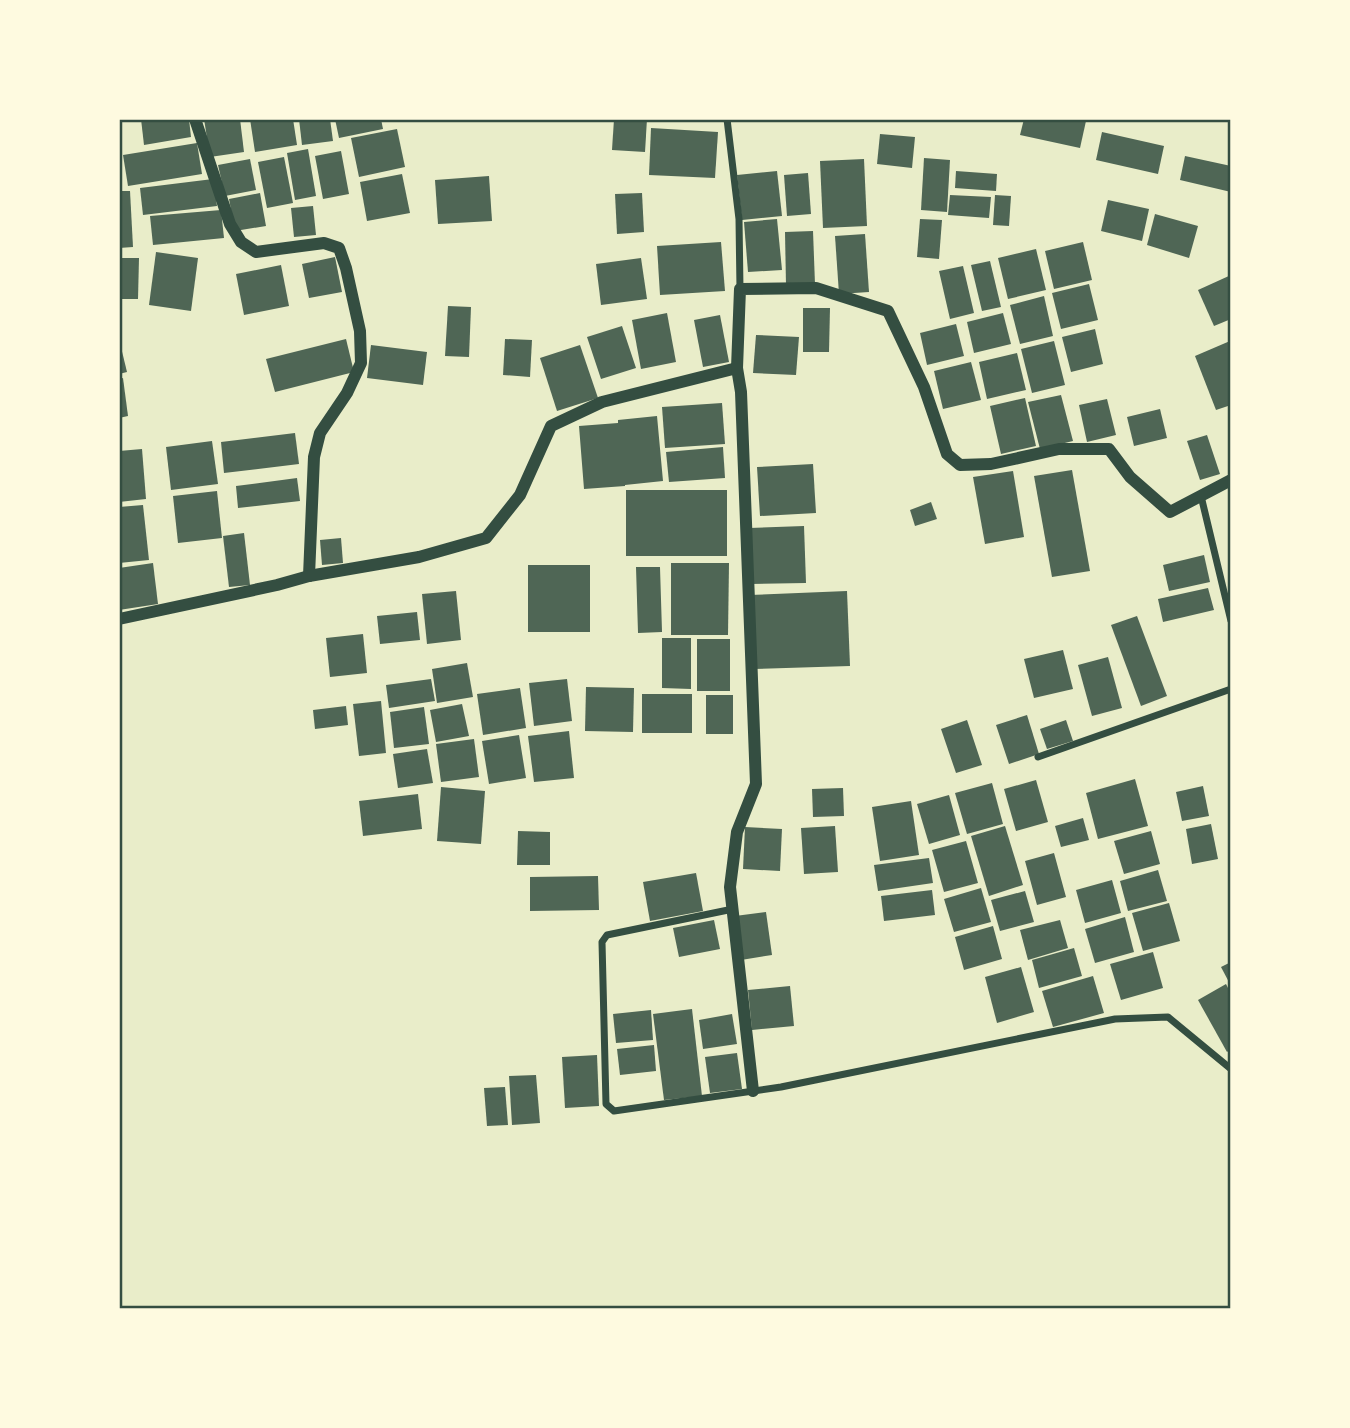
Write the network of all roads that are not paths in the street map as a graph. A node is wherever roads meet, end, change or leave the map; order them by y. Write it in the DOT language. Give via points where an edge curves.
graph roads {
  1 [pos="195,119"];
  2 [pos="727,119"];
  3 [pos="740,289"];
  4 [pos="737,368"];
  5 [pos="1231,480"];
  6 [pos="1201,496"];
  7 [pos="309,576"];
  8 [pos="119,619"];
  9 [pos="1231,621"];
  10 [pos="1231,689"];
  11 [pos="1038,757"];
  12 [pos="733,909"];
  13 [pos="1231,1069"];
  14 [pos="752,1091"];
  1 -- 7 [label="street" via="230,225 241,242 256,252 324,243 339,248 346,268 360,331 361,363 320,433 314,457"];
  2 -- 3 [label="street" via="739,219"];
  3 -- 4 [label="street"];
  3 -- 6 [label="street" via="816,288 888,311 924,387 947,454 960,465 991,464 1059,450 1109,449 1130,477 1170,512"];
  4 -- 7 [label="street" via="602,402 551,426 520,495 486,538 419,557"];
  4 -- 12 [label="street" via="755,784 737,832 730,887"];
  5 -- 6 [label="street"];
  6 -- 9 [label="street"];
  7 -- 8 [label="street"];
  10 -- 11 [label="street"];
  12 -- 14 [label="street"];
  12 -- 14 [label="street" via="607,934 602,942 606,1104 614,1111"];
  13 -- 14 [label="street" via="1168,1017 1115,1019"];
}
